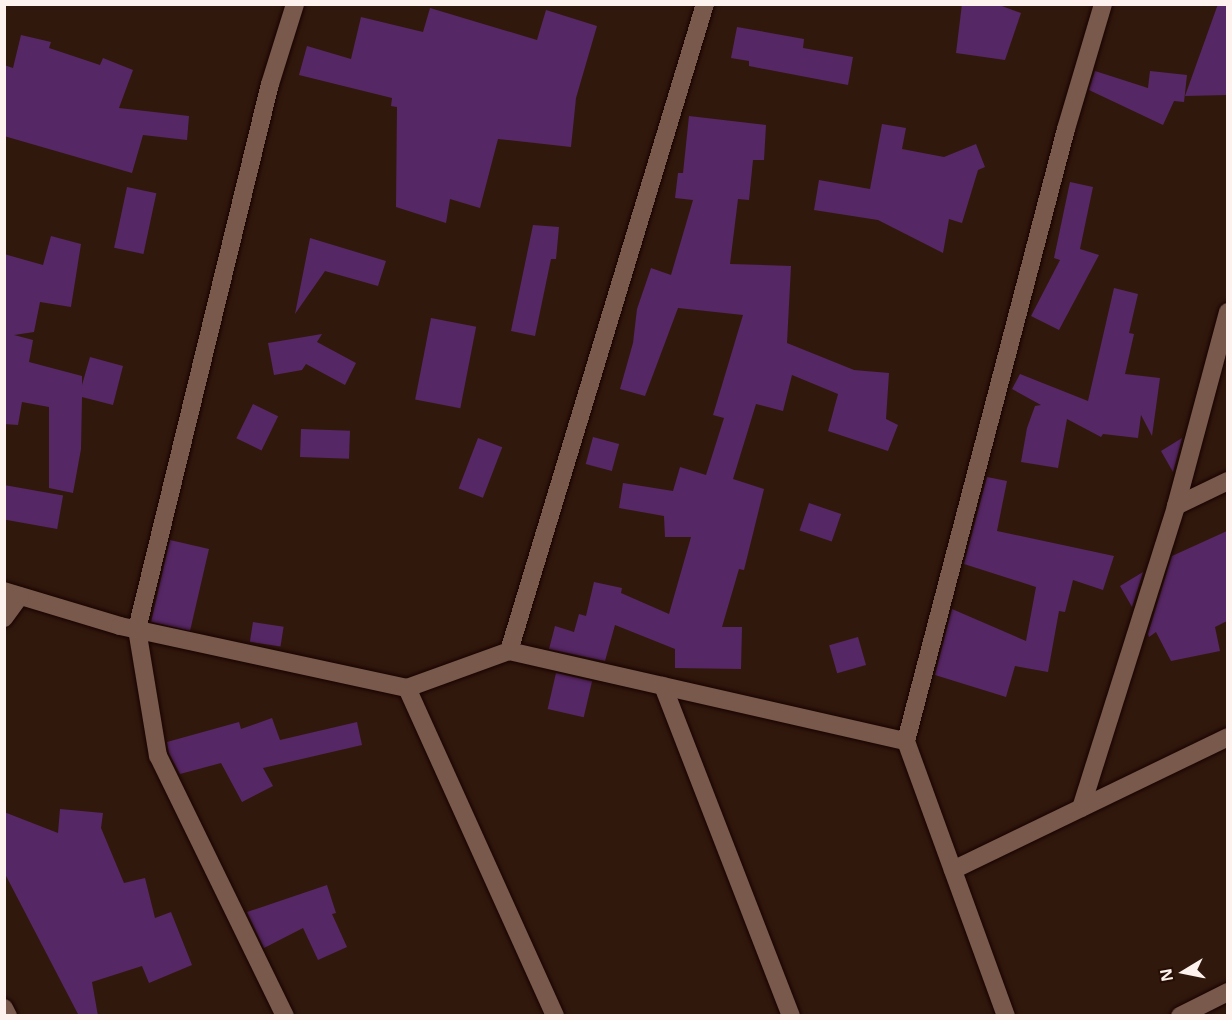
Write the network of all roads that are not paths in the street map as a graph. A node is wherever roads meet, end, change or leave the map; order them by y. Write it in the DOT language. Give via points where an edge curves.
graph roads {
  1 [pos="295,4"];
  2 [pos="705,4"];
  3 [pos="1103,4"];
  4 [pos="1227,312"];
  5 [pos="1227,482"];
  6 [pos="1176,506"];
  7 [pos="12,594"];
  8 [pos="4,618"];
  9 [pos="137,629"];
  10 [pos="508,651"];
  11 [pos="663,686"];
  12 [pos="407,688"];
  13 [pos="1227,737"];
  14 [pos="906,741"];
  15 [pos="1082,808"];
  16 [pos="953,870"];
  17 [pos="1227,992"];
  18 [pos="4,1008"];
  19 [pos="8,1016"];
  20 [pos="285,1016"];
  21 [pos="555,1016"];
  22 [pos="791,1016"];
  23 [pos="1006,1016"];
  24 [pos="1180,1016"];
  1 -- 9 [label="street" via="270,84"];
  2 -- 10 [label="street"];
  3 -- 14 [label="street" via="1066,129"];
  4 -- 6 [label="street"];
  5 -- 6 [label="street"];
  6 -- 15 [label="street"];
  7 -- 8 [label="street"];
  7 -- 9 [label="street"];
  9 -- 12 [label="street"];
  9 -- 20 [label="street" via="158,756"];
  10 -- 11 [label="street"];
  10 -- 12 [label="street"];
  11 -- 14 [label="street"];
  11 -- 22 [label="street"];
  12 -- 21 [label="street"];
  13 -- 15 [label="street"];
  14 -- 16 [label="street"];
  15 -- 16 [label="street"];
  16 -- 23 [label="street"];
  17 -- 24 [label="street"];
  18 -- 19 [label="street"];
}
